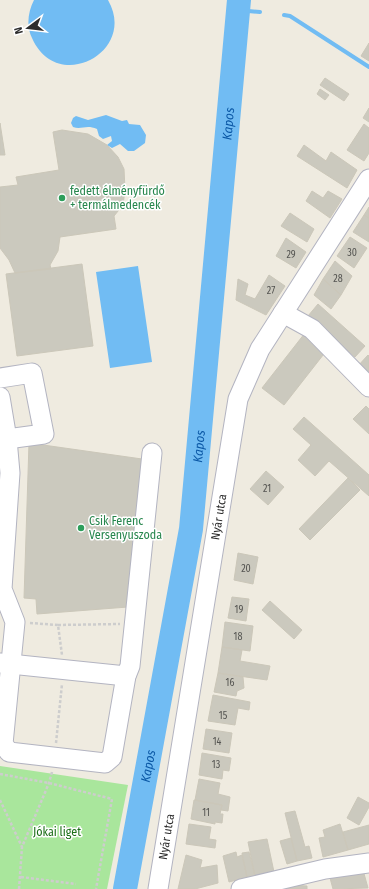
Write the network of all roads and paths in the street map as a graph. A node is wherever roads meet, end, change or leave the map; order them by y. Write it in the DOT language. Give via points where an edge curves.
graph roads {
  1 [pos="369,178"];
  2 [pos="283,313"];
  3 [pos="0,378"];
  4 [pos="369,387"];
  5 [pos="0,397"];
  6 [pos="7,439"];
  7 [pos="152,453"];
  8 [pos="134,623"];
  9 [pos="58,625"];
  10 [pos="6,664"];
  11 [pos="126,676"];
  12 [pos="54,757"];
  13 [pos="0,774"];
  14 [pos="50,784"];
  15 [pos="0,800"];
  16 [pos="22,847"];
  17 [pos="369,863"];
  18 [pos="21,877"];
  19 [pos="76,884"];
  20 [pos="19,889"];
  21 [pos="96,889"];
  22 [pos="158,889"];
  23 [pos="241,889"];
  1 -- 2 [label="street, Nyár utca"];
  2 -- 4 [label="street" via="312,329"];
  2 -- 22 [label="street, Nyár utca" via="260,350 238,399"];
  3 -- 6 [label="street" via="32,373 44,434"];
  5 -- 6 [label="street"];
  6 -- 10 [label="street" via="10,473 2,588 15,622"];
  7 -- 8 [label="street"];
  8 -- 9 [label="path"];
  8 -- 11 [label="street" via="130,666"];
  10 -- 11 [label="street"];
  10 -- 12 [label="street" via="3,744 9,752"];
  11 -- 12 [label="street" via="112,757 105,763"];
  12 -- 14 [label="path"];
  13 -- 14 [label="path"];
  14 -- 16 [label="path"];
  14 -- 21 [label="path" via="112,799"];
  15 -- 16 [label="path"];
  16 -- 18 [label="path"];
  17 -- 23 [label="street" via="324,869"];
  18 -- 19 [label="path"];
  18 -- 20 [label="path"];
}
